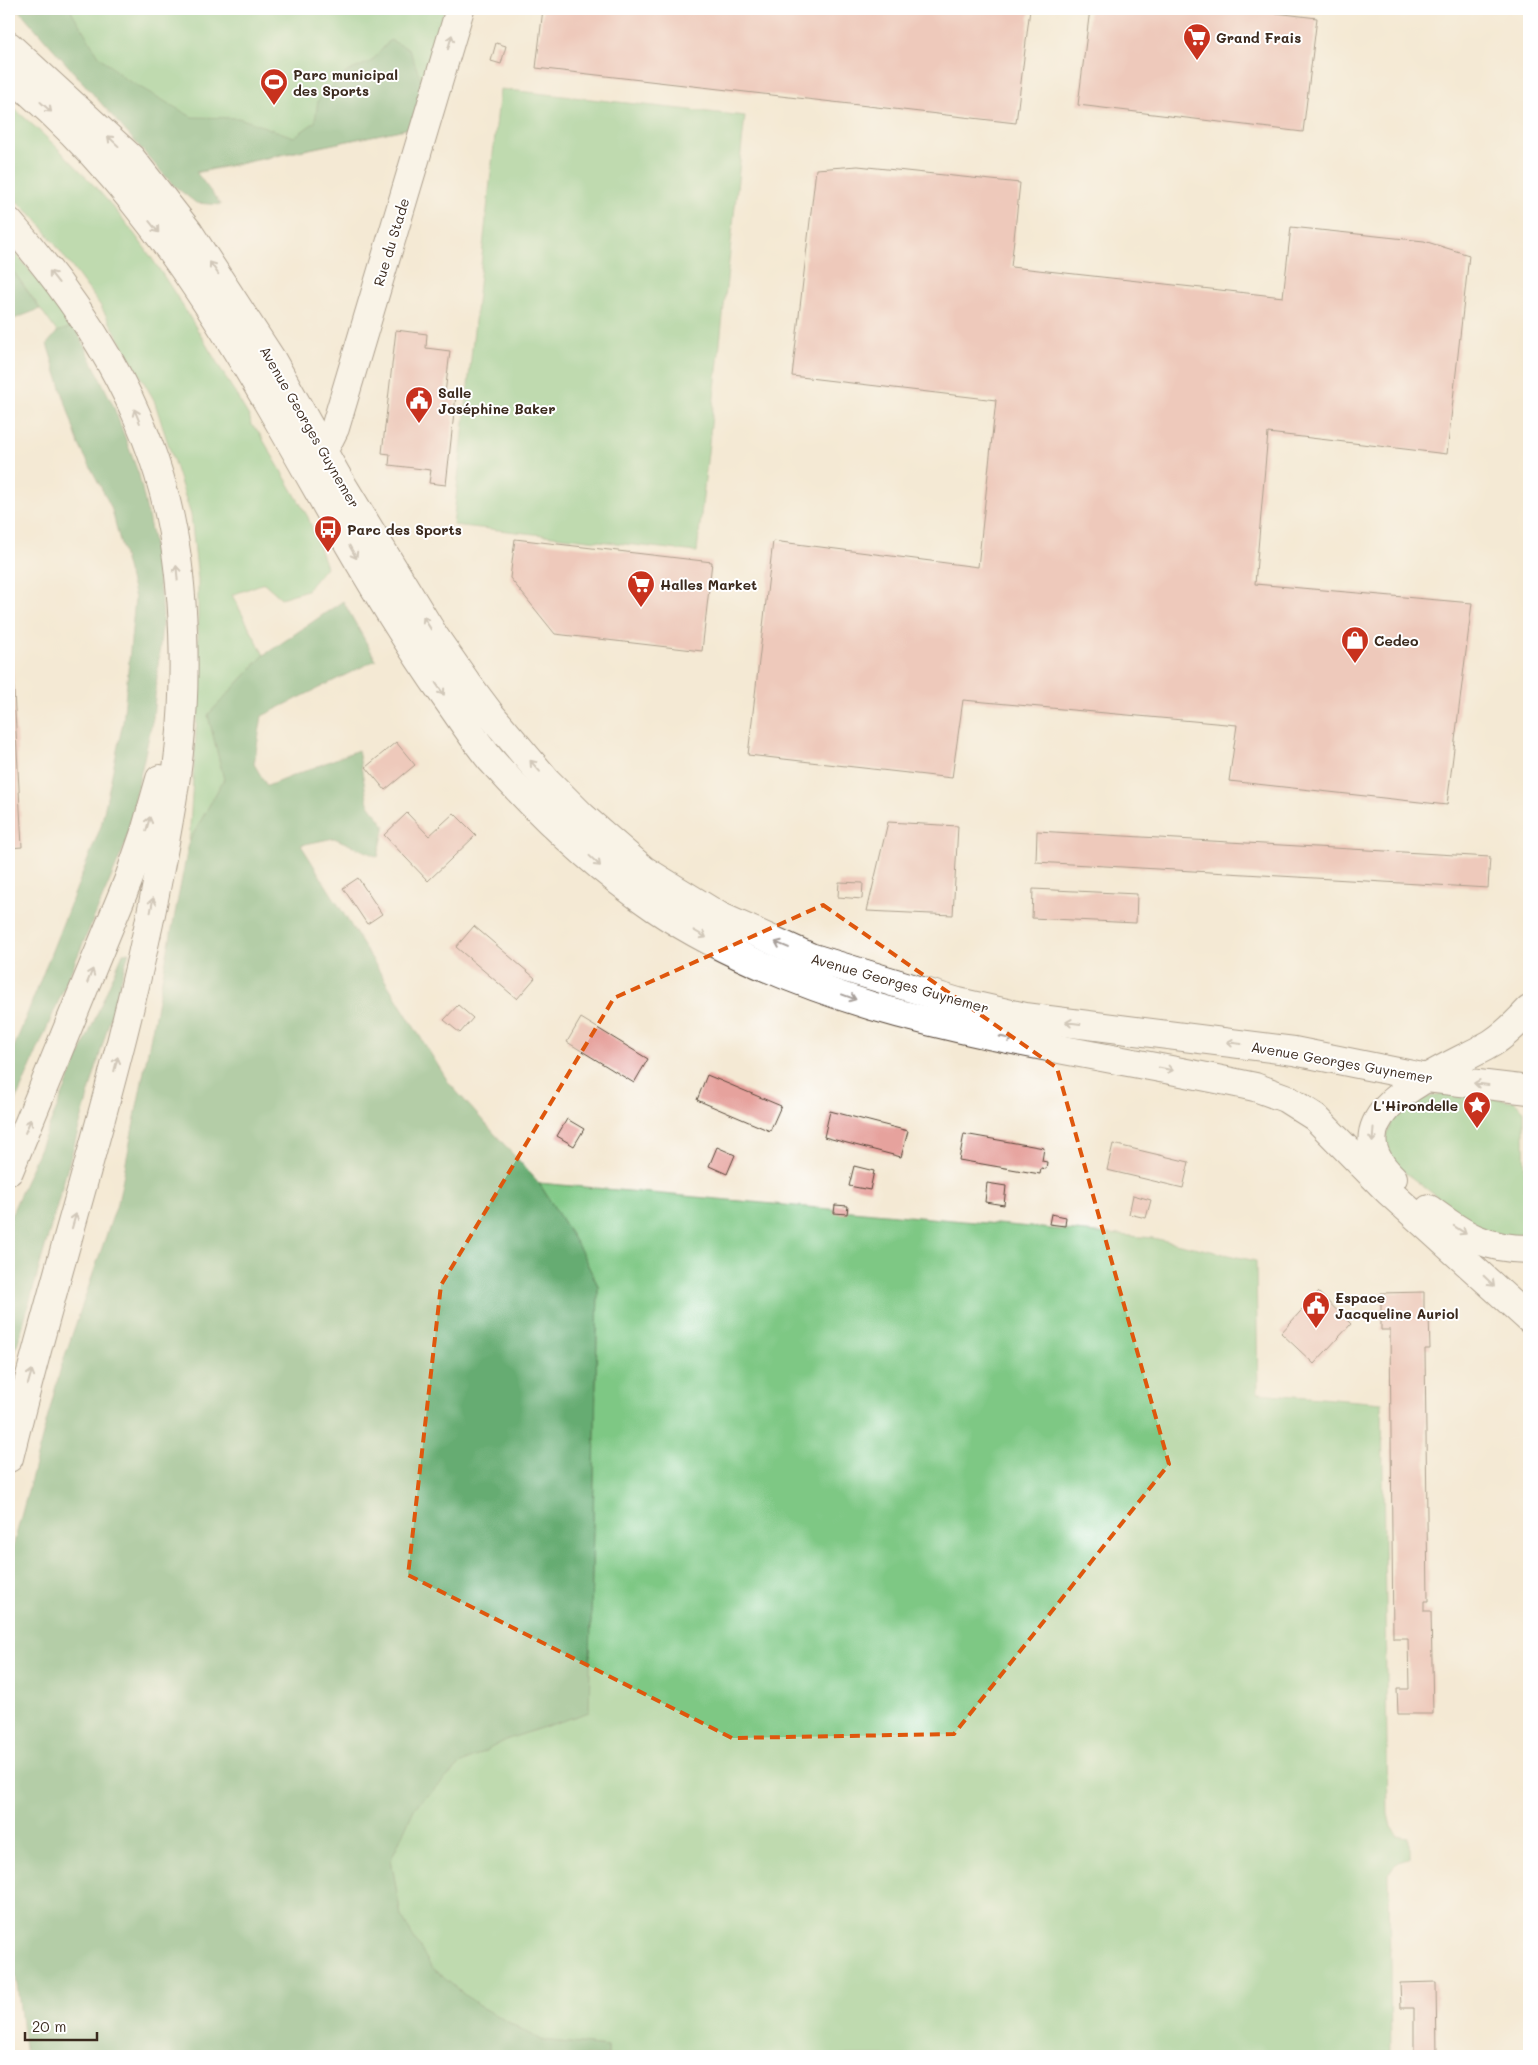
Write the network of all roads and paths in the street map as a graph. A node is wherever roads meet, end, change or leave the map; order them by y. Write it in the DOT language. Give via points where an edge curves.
graph roads {
  1 [pos="460,9"];
  2 [pos="9,46"];
  3 [pos="9,75"];
  4 [pos="9,222"];
  5 [pos="313,458"];
  6 [pos="181,622"];
  7 [pos="489,758"];
  8 [pos="606,839"];
  9 [pos="644,870"];
  10 [pos="658,910"];
  11 [pos="1529,1010"];
  12 [pos="1427,1078"];
  13 [pos="1529,1090"];
  14 [pos="9,1171"];
  15 [pos="1389,1192"];
  16 [pos="1420,1202"];
  17 [pos="1440,1237"];
  18 [pos="1529,1249"];
  19 [pos="1529,1319"];
  20 [pos="9,1458"];
  5 -- 1 [label="main road, Rue du Stade, one-way" via="335,428"];
  5 -- 2 [label="main road, Avenue Georges Guynemer, one-way" via="272,360 188,231 131,158"];
  3 -- 5 [label="main road, Avenue Georges Guynemer, one-way" via="68,127 120,185 171,250"];
  6 -- 4 [label="main road, one-way" via="174,538 161,483 137,416 82,314"];
  5 -- 7 [label="main road, one-way" via="376,594"];
  8 -- 5 [label="main road, Avenue Georges Guynemer, one-way" via="547,781 491,715"];
  14 -- 6 [label="main road, one-way" via="146,832 169,730"];
  20 -- 6 [label="main road, one-way" via="90,1166 138,976 179,756"];
  7 -- 8 [label="main road" via="534,791 572,830"];
  7 -- 10 [label="main road, Avenue Georges Guynemer, one-way" via="606,872"];
  8 -- 9 [label="main road, Avenue Georges Guynemer"];
  9 -- 10 [label="main road"];
  12 -- 9 [label="main road, Avenue Georges Guynemer, one-way" via="1294,1051 1025,1017 958,1002 801,953 720,916"];
  10 -- 15 [label="main road, Avenue Georges Guynemer, one-way" via="773,970 872,1006 984,1033 1228,1081 1285,1098 1314,1117"];
  11 -- 12 [label="main road" via="1493,1042"];
  13 -- 12 [label="main road, Avenue Georges Guynemer, one-way"];
  12 -- 16 [label="main road, one-way" via="1384,1108 1372,1130 1372,1149 1380,1165"];
  15 -- 16 [label="main road"];
  15 -- 17 [label="main road, Avenue Georges Guynemer"];
  16 -- 17 [label="main road"];
  16 -- 18 [label="main road, one-way" via="1490,1246"];
  17 -- 19 [label="main road, Avenue Georges Guynemer, one-way"];
}
